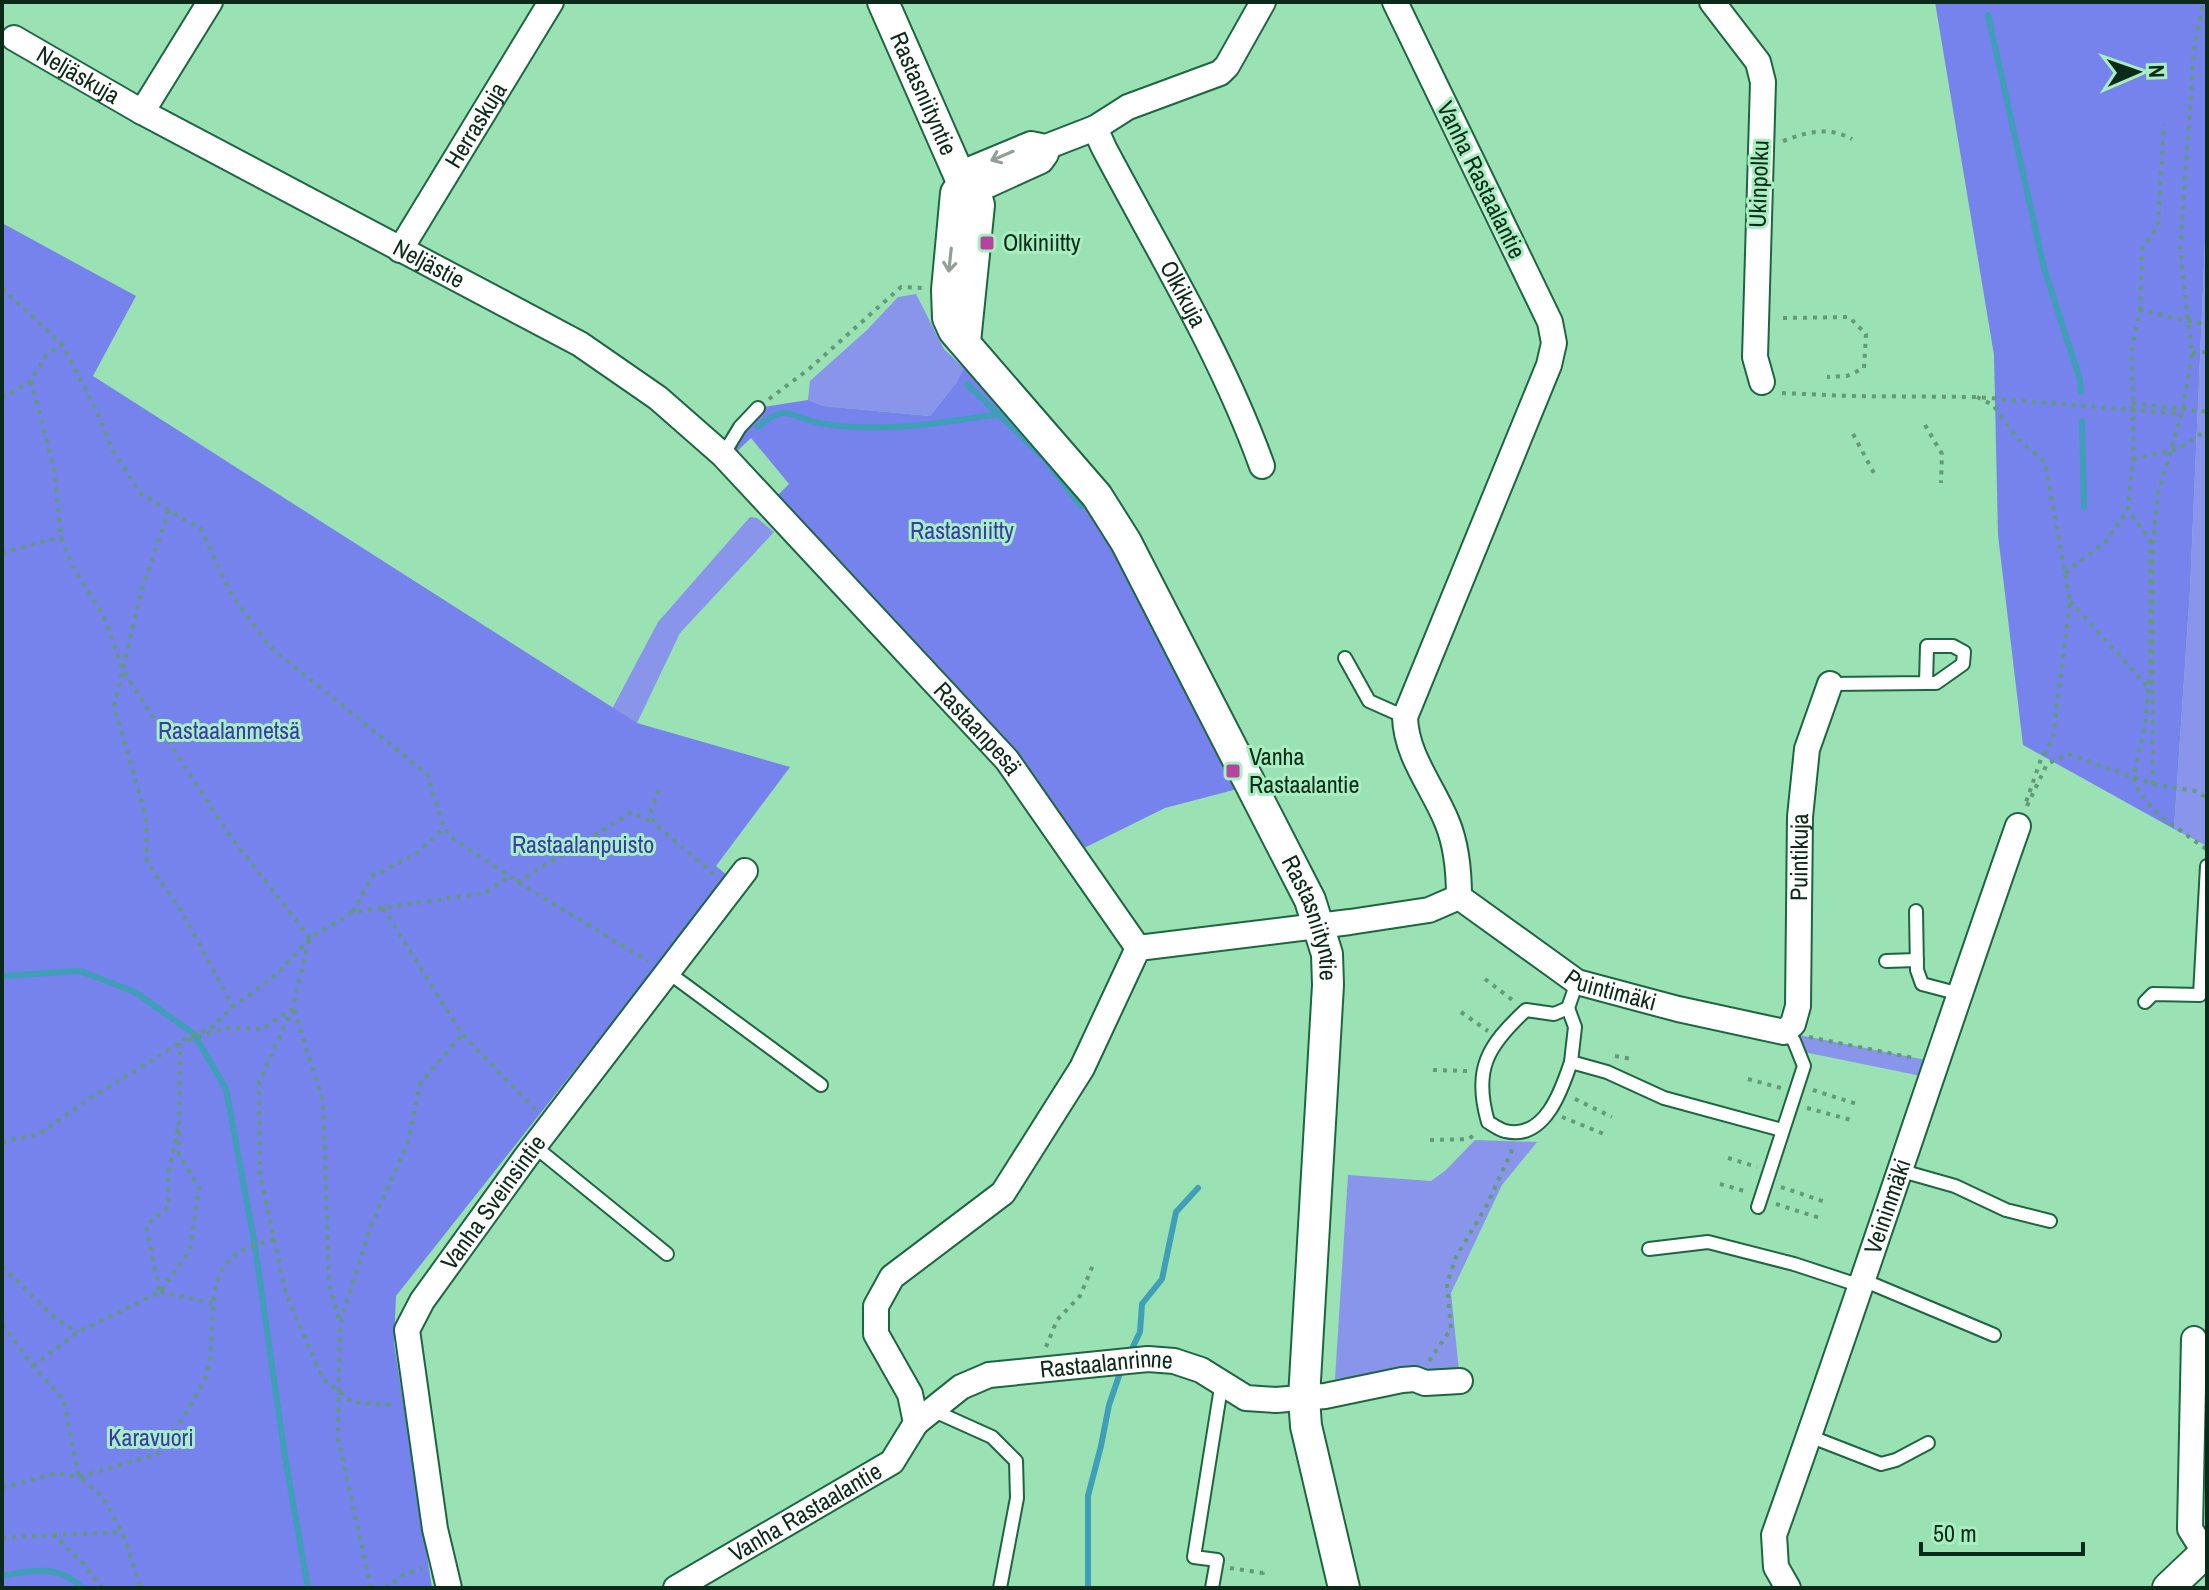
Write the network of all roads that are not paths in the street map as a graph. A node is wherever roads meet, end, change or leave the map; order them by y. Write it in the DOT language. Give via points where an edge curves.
graph roads {
  1 [pos="210,2"];
  2 [pos="551,2"];
  3 [pos="883,2"];
  4 [pos="1263,2"];
  5 [pos="1395,2"];
  6 [pos="1712,2"];
  7 [pos="14,38"];
  8 [pos="142,112"];
  9 [pos="1095,128"];
  10 [pos="965,183"];
  11 [pos="400,250"];
  12 [pos="1762,382"];
  13 [pos="758,408"];
  14 [pos="723,455"];
  15 [pos="1262,466"];
  16 [pos="791,529"];
  17 [pos="1345,658"];
  18 [pos="1926,683"];
  19 [pos="1830,684"];
  20 [pos="1405,717"];
  21 [pos="2018,826"];
  22 [pos="2207,866"];
  23 [pos="738,880"];
  24 [pos="1459,897"];
  25 [pos="1916,911"];
  26 [pos="1319,926"];
  27 [pos="1138,948"];
  28 [pos="1917,960"];
  29 [pos="1886,961"];
  30 [pos="669,973"];
  31 [pos="1577,982"];
  32 [pos="1960,994"];
  33 [pos="2145,1002"];
  34 [pos="1568,1008"];
  35 [pos="1784,1032"];
  36 [pos="1571,1062"];
  37 [pos="821,1085"];
  38 [pos="1782,1130"];
  39 [pos="534,1146"];
  40 [pos="1902,1171"];
  41 [pos="1760,1200"];
  42 [pos="2050,1221"];
  43 [pos="1649,1249"];
  44 [pos="667,1254"];
  45 [pos="1862,1283"];
  46 [pos="1994,1335"];
  47 [pos="2194,1339"];
  48 [pos="1222,1381"];
  49 [pos="1460,1381"];
  50 [pos="1304,1398"];
  51 [pos="924,1417"];
  52 [pos="1809,1436"];
  53 [pos="1928,1443"];
  54 [pos="2206,1552"];
  55 [pos="702,1581"];
  56 [pos="449,1588"];
  57 [pos="676,1588"];
  58 [pos="1000,1588"];
  59 [pos="1212,1588"];
  60 [pos="1344,1588"];
  61 [pos="1788,1588"];
  62 [pos="2168,1588"];
  1 -- 8 [label="street"];
  2 -- 11 [label="street, Herraskuja"];
  3 -- 10 [label="street, Rastasniityntie"];
  4 -- 9 [label="street" via="1220,73 1128,107"];
  5 -- 20 [label="street, Vanha Rastaalantie" via="1550,322 1554,343"];
  6 -- 12 [label="street, Ukinpolku" via="1758,62 1763,82 1755,343"];
  7 -- 8 [label="street, Neljäskuja"];
  8 -- 11 [label="street, Neljästie"];
  9 -- 10 [label="street" via="1046,147 1031,144"];
  9 -- 15 [label="street, Olkikuja" via="1201,330"];
  10 -- 26 [label="street, Rastasniityntie" via="956,193 947,306 954,331 1112,518 1287,854"];
  11 -- 14 [label="street, Neljästie" via="580,344 658,398"];
  13 -- 14 [label="lane"];
  14 -- 16 [label="street, Neljästie"];
  16 -- 27 [label="street, Rastaanpesä" via="1007,760"];
  17 -- 20 [label="lane" via="1369,701"];
  18 -- 19 [label="lane"];
  19 -- 35 [label="street, Puintikuja" via="1807,749 1800,817 1798,1006 1793,1024"];
  20 -- 24 [label="street" via="1405,735 1448,823"];
  21 -- 32 [label="street, Veininmäki"];
  22 -- 33 [label="lane" via="2200,995 2153,994"];
  23 -- 30 [label="street, Vanha Sveinsintie"];
  24 -- 26 [label="street" via="1429,910"];
  24 -- 31 [label="street, Puintimäki"];
  25 -- 28 [label="lane"];
  26 -- 27 [label="street"];
  26 -- 50 [label="street, Rastasniityntie" via="1328,985"];
  27 -- 51 [label="street" via="1082,1068 1003,1193 892,1277 876,1306 876,1334"];
  28 -- 29 [label="lane"];
  28 -- 32 [label="lane" via="1922,984"];
  30 -- 37 [label="lane"];
  30 -- 39 [label="street, Vanha Sveinsintie"];
  31 -- 34 [label="lane"];
  31 -- 35 [label="street, Puintimäki"];
  32 -- 40 [label="street, Veininmäki"];
  34 -- 36 [label="lane" via="1575,1027"];
  34 -- 36 [label="lane" via="1554,1014 1526,1010 1499,1039 1483,1071 1480,1094 1488,1122 1521,1132 1542,1120 1561,1092"];
  35 -- 38 [label="lane" via="1794,1041 1804,1066"];
  36 -- 38 [label="lane" via="1664,1098"];
  38 -- 41 [label="lane"];
  39 -- 44 [label="lane"];
  39 -- 56 [label="street, Vanha Sveinsintie" via="422,1301 407,1330 435,1529"];
  40 -- 42 [label="lane"];
  40 -- 45 [label="street, Veininmäki"];
  43 -- 45 [label="lane" via="1708,1242"];
  45 -- 46 [label="lane"];
  45 -- 52 [label="street, Veininmäki"];
  47 -- 54 [label="street" via="2190,1529"];
  48 -- 50 [label="street, Rastaalanrinne" via="1246,1398"];
  48 -- 51 [label="street, Rastaalanrinne" via="1174,1361 1148,1359 989,1375 961,1387"];
  48 -- 59 [label="lane" via="1194,1557 1217,1560"];
  49 -- 50 [label="street, Rastaalanrinne" via="1415,1379"];
  50 -- 60 [label="street, Rastasniityntie"];
  51 -- 55 [label="street, Vanha Rastaalantie" via="892,1462"];
  51 -- 58 [label="lane" via="992,1437 1016,1461 1017,1498"];
  52 -- 53 [label="lane" via="1881,1464"];
  52 -- 61 [label="street, Veininmäki" via="1774,1535 1776,1567"];
  54 -- 62 [label="street"];
  55 -- 57 [label="street, Vanha Rastaalantie"];
}
